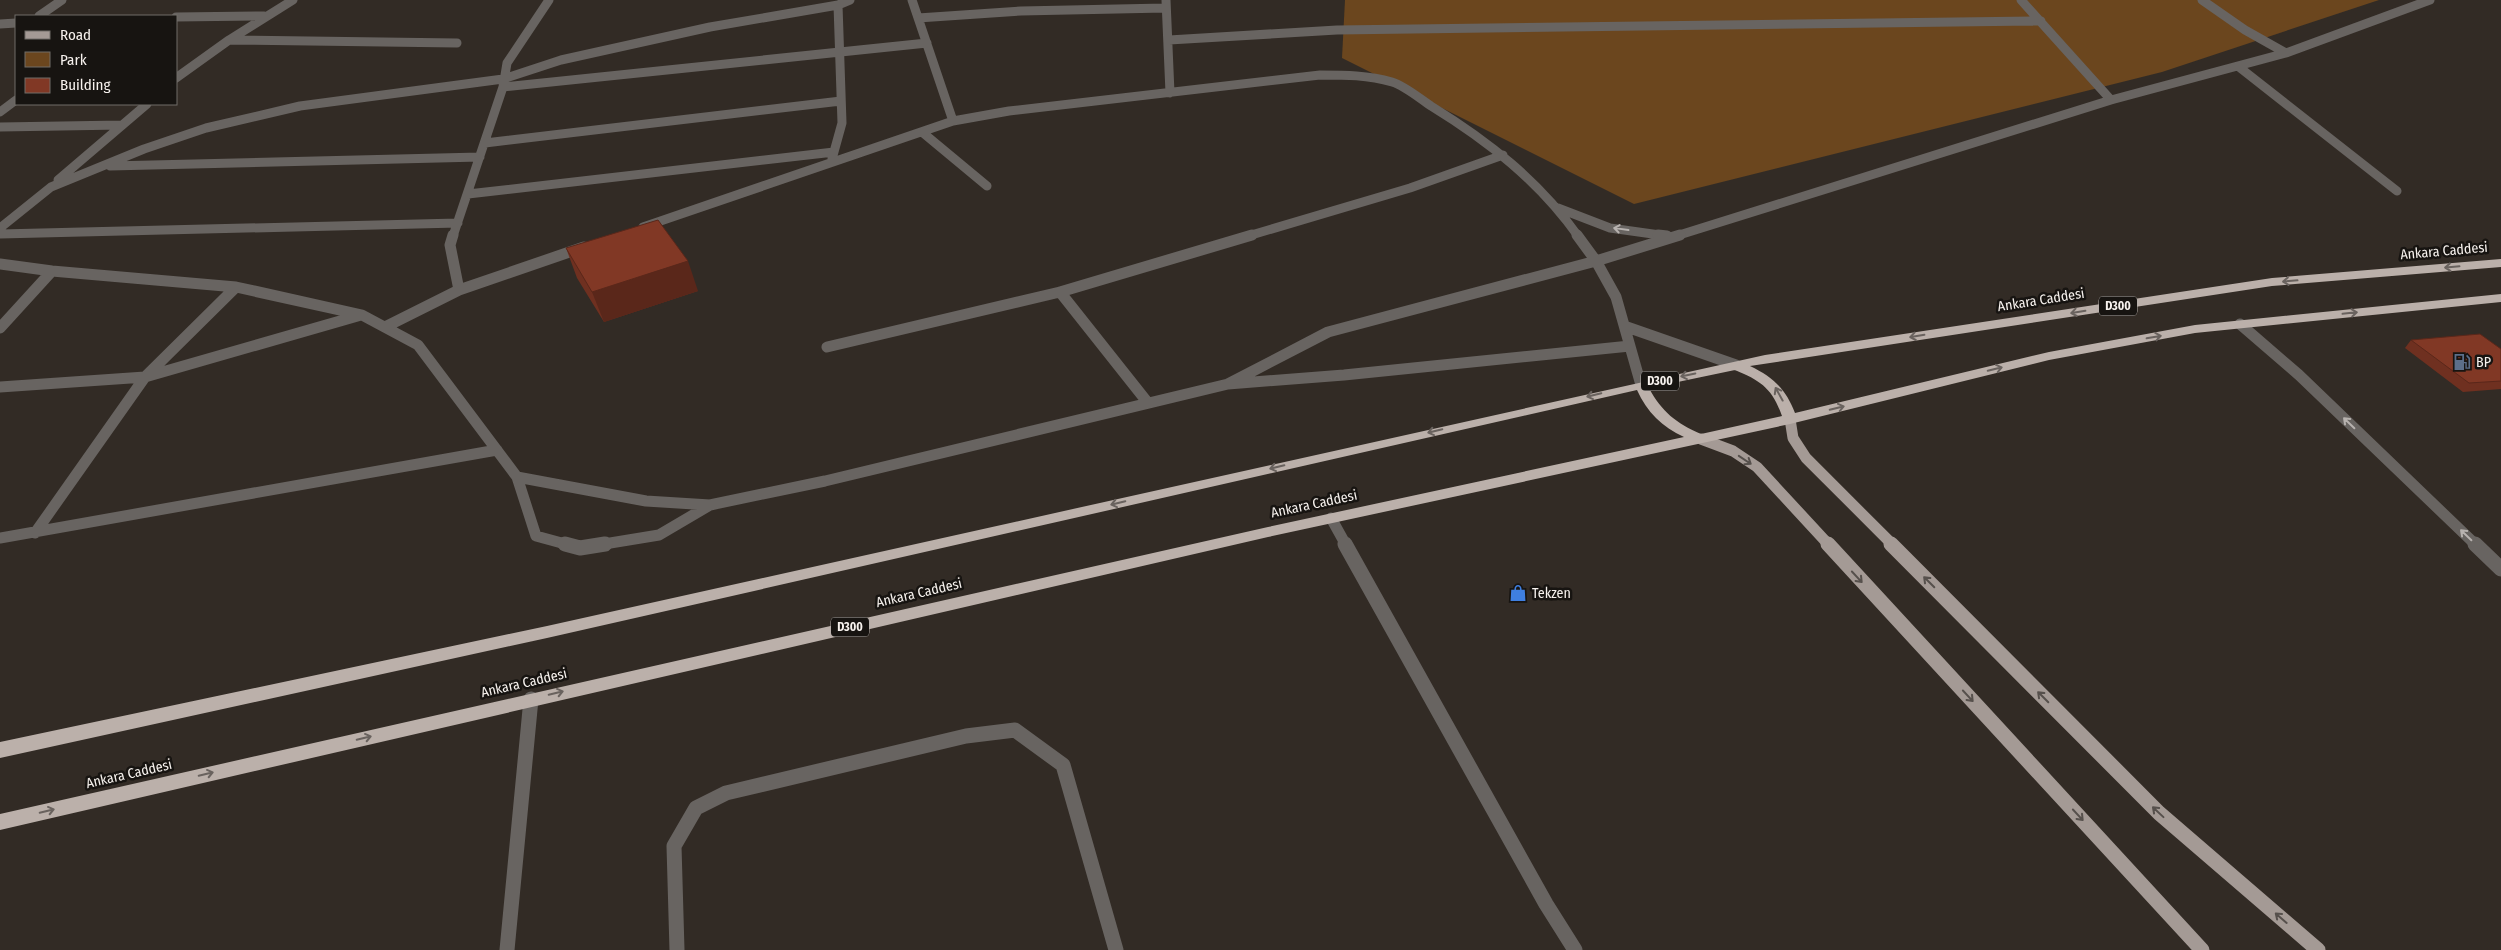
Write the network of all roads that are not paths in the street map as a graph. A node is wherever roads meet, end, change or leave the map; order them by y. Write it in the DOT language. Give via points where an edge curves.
graph roads {
  1 [pos="62,0"];
  2 [pos="293,0"];
  3 [pos="549,0"];
  4 [pos="850,0"];
  5 [pos="912,0"];
  6 [pos="1023,0"];
  7 [pos="2021,0"];
  8 [pos="2202,0"];
  9 [pos="2430,0"];
  10 [pos="1166,4"];
  11 [pos="838,5"];
  12 [pos="1021,11"];
  13 [pos="40,15"];
  14 [pos="264,16"];
  15 [pos="178,17"];
  16 [pos="918,18"];
  17 [pos="2041,21"];
  18 [pos="15,23"];
  19 [pos="0,24"];
  20 [pos="229,40"];
  21 [pos="1169,40"];
  22 [pos="457,43"];
  23 [pos="927,43"];
  24 [pos="2286,52"];
  25 [pos="838,53"];
  26 [pos="2239,67"];
  27 [pos="178,77"];
  28 [pos="503,83"];
  29 [pos="1170,93"];
  30 [pos="2111,100"];
  31 [pos="15,101"];
  32 [pos="841,101"];
  33 [pos="145,105"];
  34 [pos="0,112"];
  35 [pos="953,121"];
  36 [pos="122,125"];
  37 [pos="0,127"];
  38 [pos="922,132"];
  39 [pos="485,143"];
  40 [pos="834,152"];
  41 [pos="1503,155"];
  42 [pos="480,157"];
  43 [pos="831,164"];
  44 [pos="103,166"];
  45 [pos="987,186"];
  46 [pos="51,187"];
  47 [pos="2397,192"];
  48 [pos="468,194"];
  49 [pos="1558,208"];
  50 [pos="458,223"];
  51 [pos="0,228"];
  52 [pos="636,229"];
  53 [pos="0,234"];
  54 [pos="1670,236"];
  55 [pos="590,245"];
  56 [pos="1596,261"];
  57 [pos="2501,263"];
  58 [pos="0,264"];
  59 [pos="52,271"];
  60 [pos="236,287"];
  61 [pos="458,290"];
  62 [pos="1060,292"];
  63 [pos="2501,298"];
  64 [pos="362,315"];
  65 [pos="2240,324"];
  66 [pos="384,327"];
  67 [pos="1626,327"];
  68 [pos="0,328"];
  69 [pos="1630,346"];
  70 [pos="827,347"];
  71 [pos="1736,365"];
  72 [pos="145,377"];
  73 [pos="1228,384"];
  74 [pos="1641,385"];
  75 [pos="0,387"];
  76 [pos="1148,403"];
  77 [pos="1790,419"];
  78 [pos="1701,439"];
  79 [pos="497,450"];
  80 [pos="517,477"];
  81 [pos="710,505"];
  82 [pos="1332,518"];
  83 [pos="35,533"];
  84 [pos="0,538"];
  85 [pos="2501,569"];
  86 [pos="531,699"];
  87 [pos="0,750"];
  88 [pos="0,822"];
  89 [pos="507,950"];
  90 [pos="677,950"];
  91 [pos="1116,950"];
  92 [pos="1575,950"];
  93 [pos="2202,950"];
  94 [pos="2318,950"];
  1 -- 13 [label="street"];
  2 -- 14 [label="street"];
  3 -- 28 [label="street" via="507,63"];
  4 -- 11 [label="street"];
  5 -- 16 [label="street"];
  6 -- 12 [label="street"];
  7 -- 17 [label="street"];
  8 -- 24 [label="street" via="2245,30"];
  9 -- 24 [label="street"];
  10 -- 12 [label="street"];
  10 -- 21 [label="street"];
  11 -- 25 [label="street"];
  11 -- 28 [label="street" via="710,27 561,60"];
  12 -- 16 [label="street"];
  14 -- 15 [label="street"];
  14 -- 20 [label="street"];
  16 -- 23 [label="street"];
  17 -- 21 [label="street" via="1337,30"];
  17 -- 30 [label="street"];
  18 -- 19 [label="street"];
  20 -- 22 [label="street"];
  20 -- 27 [label="street"];
  21 -- 29 [label="street"];
  23 -- 25 [label="street"];
  23 -- 35 [label="street"];
  24 -- 26 [label="street"];
  25 -- 28 [label="street"];
  25 -- 32 [label="street"];
  26 -- 30 [label="street"];
  26 -- 47 [label="street"];
  28 -- 39 [label="street"];
  28 -- 44 [label="street" via="300,106 206,128"];
  29 -- 35 [label="street" via="1009,111"];
  29 -- 41 [label="street" via="1320,75 1360,75 1394,83"];
  30 -- 54 [label="street"];
  31 -- 34 [label="street"];
  32 -- 39 [label="street"];
  32 -- 40 [label="street" via="842,123"];
  33 -- 36 [label="street"];
  35 -- 38 [label="street"];
  36 -- 37 [label="street"];
  36 -- 46 [label="street"];
  38 -- 43 [label="street"];
  38 -- 45 [label="street"];
  39 -- 42 [label="street"];
  40 -- 43 [label="street"];
  40 -- 48 [label="street"];
  41 -- 49 [label="street"];
  41 -- 62 [label="street" via="1410,188"];
  42 -- 44 [label="street"];
  42 -- 48 [label="street"];
  43 -- 52 [label="street"];
  44 -- 46 [label="street"];
  46 -- 51 [label="street"];
  48 -- 50 [label="street"];
  54 -- 49 [label="street, one-way" via="1610,228"];
  49 -- 56 [label="street"];
  50 -- 53 [label="street"];
  50 -- 61 [label="street" via="450,245"];
  54 -- 56 [label="street"];
  55 -- 61 [label="street"];
  56 -- 67 [label="street" via="1616,297"];
  56 -- 73 [label="street" via="1328,332"];
  57 -- 71 [label="highway, Ankara Caddesi / D300, one-way" via="2272,282"];
  58 -- 59 [label="street"];
  59 -- 60 [label="street"];
  59 -- 68 [label="street"];
  60 -- 64 [label="street"];
  60 -- 72 [label="street"];
  61 -- 66 [label="street"];
  62 -- 70 [label="street"];
  62 -- 76 [label="street"];
  65 -- 63 [label="highway, Ankara Caddesi / D300, one-way"];
  64 -- 66 [label="street"];
  64 -- 72 [label="street"];
  77 -- 65 [label="highway, Ankara Caddesi / D300, one-way" via="2049,356 2195,329"];
  85 -- 65 [label="street, one-way" via="2299,375"];
  66 -- 79 [label="street" via="418,345"];
  67 -- 69 [label="street"];
  67 -- 71 [label="street"];
  69 -- 73 [label="street"];
  69 -- 74 [label="street"];
  71 -- 74 [label="highway, Ankara Caddesi / D300, one-way"];
  77 -- 71 [label="highway, one-way" via="1778,388"];
  72 -- 75 [label="street"];
  72 -- 83 [label="street"];
  73 -- 76 [label="street"];
  74 -- 78 [label="highway, D300" via="1662,418 1678,430"];
  74 -- 87 [label="highway, Ankara Caddesi / D300, one-way" via="546,632"];
  76 -- 81 [label="street" via="825,481"];
  77 -- 78 [label="highway, Ankara Caddesi / D300"];
  94 -- 77 [label="main road, one-way" via="2159,813 1806,458 1793,438"];
  78 -- 82 [label="highway, Ankara Caddesi / D300"];
  78 -- 93 [label="main road, one-way" via="1733,451 1757,468"];
  79 -- 80 [label="street"];
  79 -- 83 [label="street"];
  80 -- 81 [label="street" via="646,501"];
  80 -- 81 [label="street" via="536,536 580,548 659,535"];
  86 -- 82 [label="highway, Ankara Caddesi / D300, one-way"];
  82 -- 92 [label="street" via="1546,904"];
  83 -- 84 [label="street"];
  88 -- 86 [label="highway, Ankara Caddesi / D300, one-way"];
  86 -- 89 [label="street"];
  90 -- 91 [label="street" via="674,846 696,808 736,791 966,736 1015,730 1063,764"];
}
